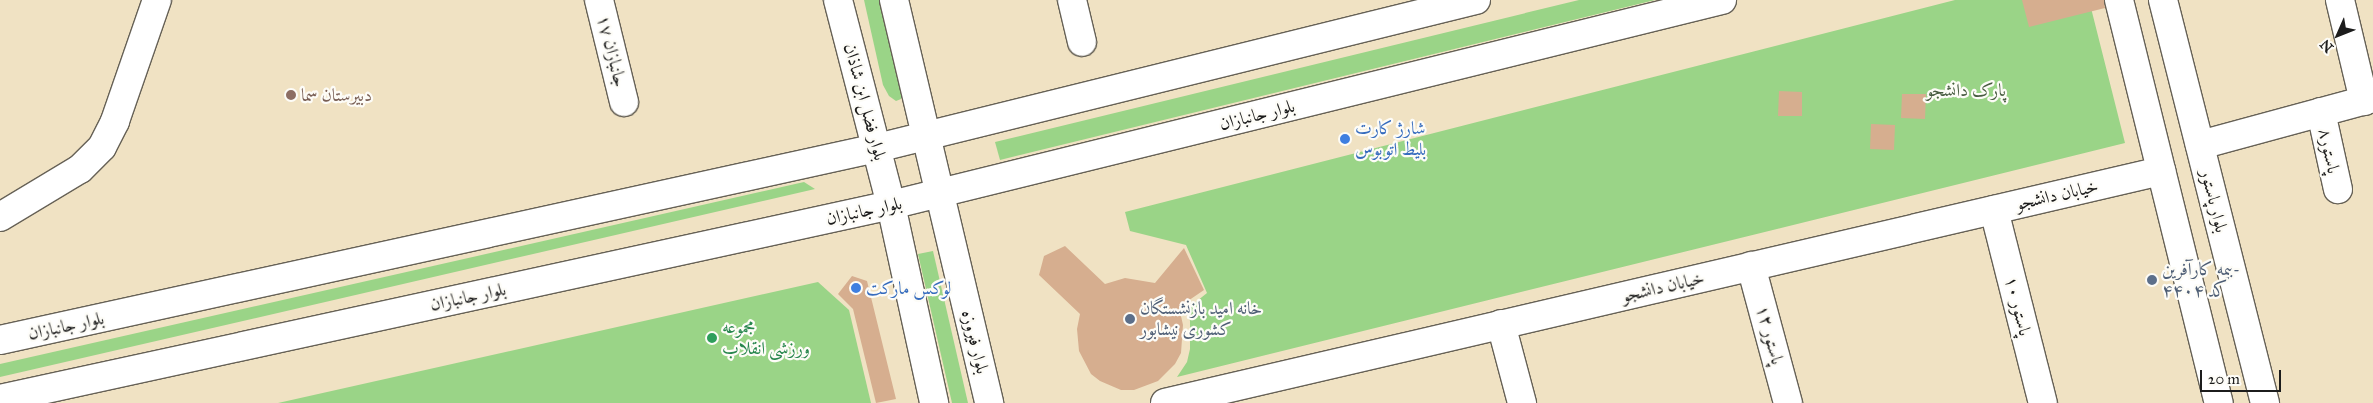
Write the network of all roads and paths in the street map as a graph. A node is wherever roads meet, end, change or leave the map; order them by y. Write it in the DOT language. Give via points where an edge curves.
graph roads {
  1 [pos="156,0"];
  2 [pos="599,0"];
  3 [pos="838,0"];
  4 [pos="894,0"];
  5 [pos="1072,0"];
  6 [pos="1476,0"];
  7 [pos="1722,0"];
  8 [pos="2119,0"];
  9 [pos="2163,0"];
  10 [pos="2340,0"];
  11 [pos="1082,42"];
  12 [pos="2369,99"];
  13 [pos="624,102"];
  14 [pos="2321,112"];
  15 [pos="926,137"];
  16 [pos="2200,145"];
  17 [pos="877,148"];
  18 [pos="2161,171"];
  19 [pos="2338,189"];
  20 [pos="938,194"];
  21 [pos="891,205"];
  22 [pos="1994,210"];
  23 [pos="0,217"];
  24 [pos="1751,266"];
  25 [pos="1501,324"];
  26 [pos="0,340"];
  27 [pos="1263,392"];
  28 [pos="0,399"];
  29 [pos="2263,399"];
  30 [pos="934,403"];
  31 [pos="989,403"];
  32 [pos="1165,403"];
  33 [pos="1522,403"];
  34 [pos="1788,403"];
  35 [pos="2043,403"];
  36 [pos="2219,403"];
  37 [pos="2225,403"];
  1 -- 23 [label="main road" via="115,121 102,147 80,169"];
  2 -- 13 [label="main road, جانبازان ۱۷"];
  3 -- 17 [label="main road, بلوار فضل ابن شاذان"];
  4 -- 15 [label="main road"];
  5 -- 11 [label="main road"];
  6 -- 15 [label="main road, بلوار جانبازان"];
  7 -- 20 [label="main road, بلوار جانبازان"];
  8 -- 18 [label="main road"];
  9 -- 16 [label="main road, بلوار پاستور"];
  10 -- 12 [label="main road"];
  12 -- 14 [label="main road"];
  14 -- 16 [label="main road"];
  14 -- 19 [label="main road, پاستور۸"];
  15 -- 17 [label="main road, بلوار جانبازان"];
  15 -- 20 [label="main road"];
  16 -- 29 [label="main road, بلوار پاستور"];
  17 -- 21 [label="main road, بلوار فضل ابن شاذان"];
  17 -- 26 [label="main road, بلوار جانبازان"];
  18 -- 22 [label="main road, خیابان دانشجو"];
  18 -- 36 [label="main road"];
  20 -- 21 [label="main road, بلوار جانبازان"];
  20 -- 31 [label="main road, بلوار فیروزه"];
  21 -- 28 [label="main road, بلوار جانبازان"];
  21 -- 30 [label="main road"];
  22 -- 24 [label="main road, خیابان دانشجو"];
  22 -- 35 [label="main road, پاستور ۱۰"];
  24 -- 25 [label="main road, خیابان دانشجو"];
  24 -- 34 [label="main road, پاستور ۱۲"];
  25 -- 27 [label="main road, خیابان دانشجو"];
  25 -- 33 [label="main road"];
  27 -- 32 [label="main road, خیابان دانشجو"];
  29 -- 37 [label="main road"];
}
